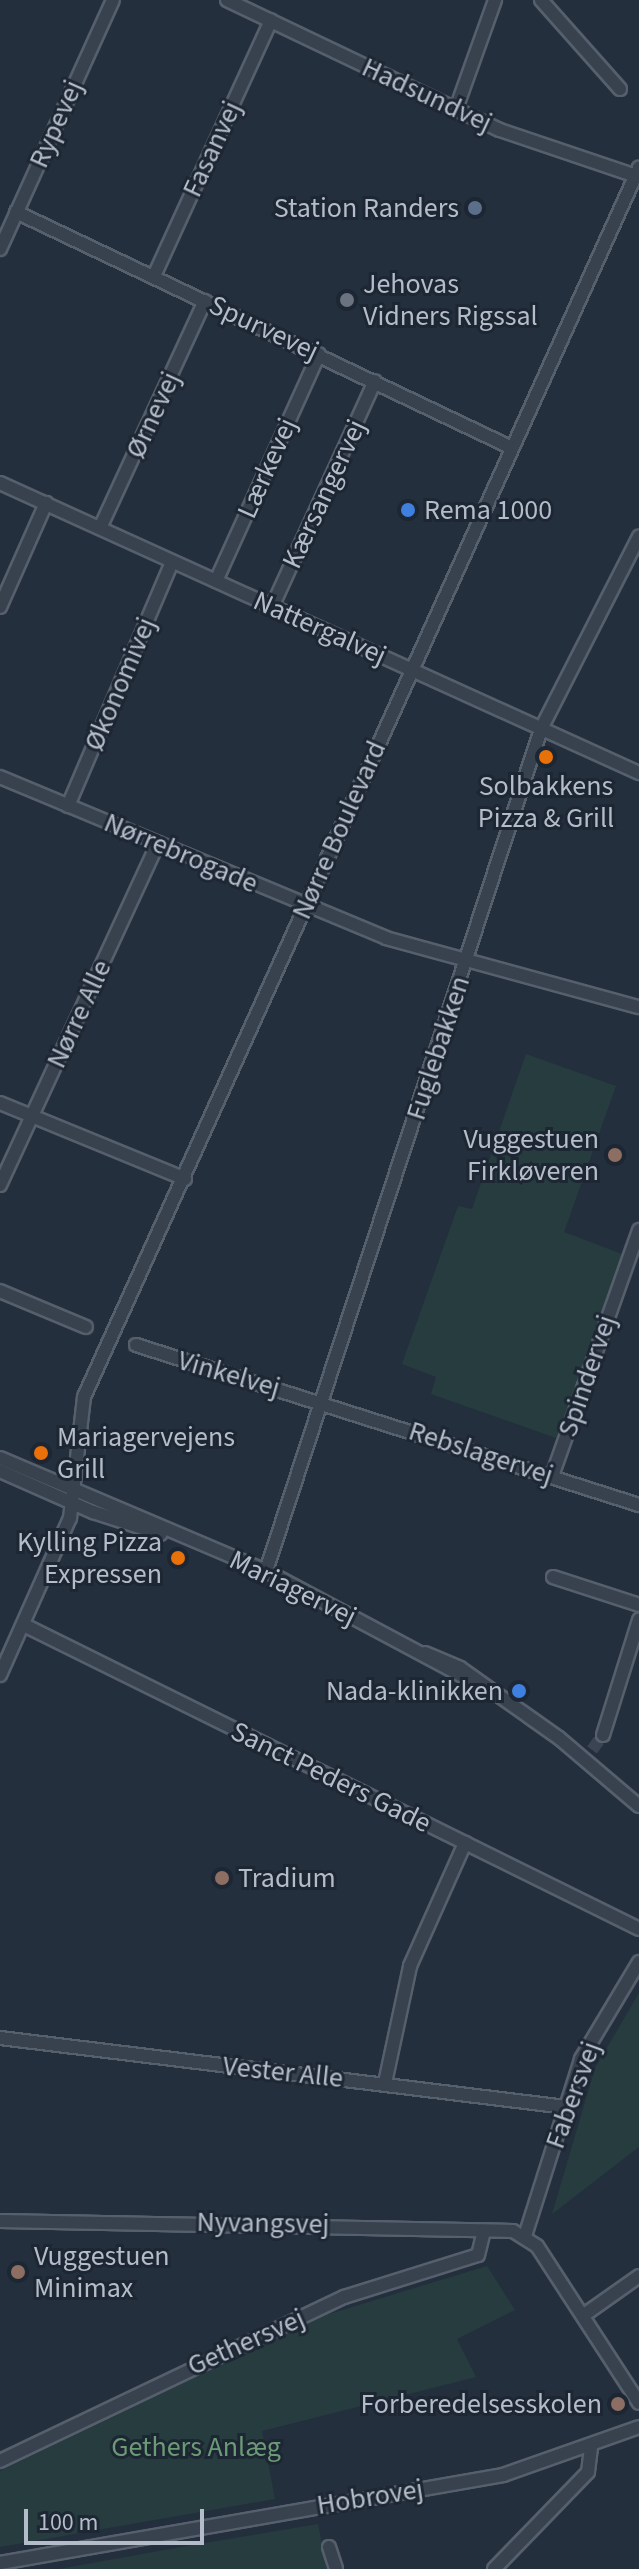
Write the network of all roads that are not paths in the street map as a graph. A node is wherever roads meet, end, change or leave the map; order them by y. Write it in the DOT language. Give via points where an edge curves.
graph roads {
  1 [pos="113,0"];
  2 [pos="227,0"];
  3 [pos="495,0"];
  4 [pos="541,0"];
  5 [pos="271,21"];
  6 [pos="620,89"];
  7 [pos="456,109"];
  8 [pos="637,174"];
  9 [pos="16,212"];
  10 [pos="0,249"];
  11 [pos="154,276"];
  12 [pos="205,301"];
  13 [pos="319,354"];
  14 [pos="375,381"];
  15 [pos="510,447"];
  16 [pos="0,483"];
  17 [pos="46,503"];
  18 [pos="100,528"];
  19 [pos="639,537"];
  20 [pos="172,562"];
  21 [pos="216,581"];
  22 [pos="0,607"];
  23 [pos="272,607"];
  24 [pos="412,669"];
  25 [pos="541,729"];
  26 [pos="639,773"];
  27 [pos="0,777"];
  28 [pos="68,806"];
  29 [pos="158,843"];
  30 [pos="305,904"];
  31 [pos="465,962"];
  32 [pos="639,1007"];
  33 [pos="0,1103"];
  34 [pos="32,1116"];
  35 [pos="185,1179"];
  36 [pos="0,1185"];
  37 [pos="639,1230"];
  38 [pos="0,1291"];
  39 [pos="86,1327"];
  40 [pos="136,1345"];
  41 [pos="323,1402"];
  42 [pos="0,1458"];
  43 [pos="0,1471"];
  44 [pos="552,1476"];
  45 [pos="75,1498"];
  46 [pos="639,1505"];
  47 [pos="266,1571"];
  48 [pos="553,1577"];
  49 [pos="639,1605"];
  50 [pos="639,1620"];
  51 [pos="24,1625"];
  52 [pos="0,1675"];
  53 [pos="603,1735"];
  54 [pos="639,1806"];
  55 [pos="465,1843"];
  56 [pos="639,1929"];
  57 [pos="639,1962"];
  58 [pos="0,2038"];
  59 [pos="385,2083"];
  60 [pos="566,2107"];
  61 [pos="0,2221"];
  62 [pos="484,2231"];
  63 [pos="525,2236"];
  64 [pos="639,2276"];
  65 [pos="584,2315"];
  66 [pos="639,2403"];
  67 [pos="639,2427"];
  68 [pos="591,2448"];
  69 [pos="0,2461"];
  70 [pos="329,2547"];
  71 [pos="0,2563"];
  72 [pos="336,2569"];
  73 [pos="494,2569"];
  1 -- 9 [label="street, Rypevej"];
  2 -- 5 [label="street, Hadsundvej"];
  3 -- 7 [label="street"];
  4 -- 6 [label="street"];
  5 -- 7 [label="street, Hadsundvej"];
  5 -- 11 [label="street, Fasanvej"];
  7 -- 8 [label="street, Hadsundvej"];
  8 -- 15 [label="street, Nørre Boulevard"];
  9 -- 10 [label="street, Rypevej"];
  9 -- 11 [label="street, Spurvevej"];
  11 -- 12 [label="street, Spurvevej"];
  12 -- 13 [label="street, Spurvevej"];
  12 -- 18 [label="street, Ørnevej"];
  13 -- 14 [label="street, Spurvevej"];
  13 -- 21 [label="street, Lærkevej"];
  14 -- 15 [label="street, Spurvevej"];
  14 -- 23 [label="street, Kærsangervej"];
  15 -- 24 [label="street, Nørre Boulevard"];
  16 -- 17 [label="street, Nattergalvej"];
  17 -- 18 [label="street, Nattergalvej"];
  17 -- 22 [label="street"];
  18 -- 20 [label="street, Nattergalvej"];
  19 -- 25 [label="street, Fuglebakken"];
  20 -- 21 [label="street, Nattergalvej"];
  20 -- 28 [label="street, Økonomivej"];
  21 -- 23 [label="street, Nattergalvej"];
  23 -- 24 [label="street, Nattergalvej"];
  24 -- 25 [label="street, Nattergalvej"];
  24 -- 30 [label="street, Nørre Boulevard"];
  25 -- 26 [label="street, Nattergalvej"];
  25 -- 31 [label="street, Fuglebakken"];
  27 -- 28 [label="street, Nørrebrogade"];
  28 -- 29 [label="street, Nørrebrogade"];
  29 -- 30 [label="street, Nørrebrogade"];
  29 -- 34 [label="street, Nørre Alle"];
  30 -- 31 [label="street, Nørrebrogade"];
  30 -- 35 [label="street, Nørre Boulevard"];
  31 -- 32 [label="street, Nørrebrogade"];
  31 -- 41 [label="street, Fuglebakken"];
  33 -- 34 [label="street"];
  34 -- 35 [label="street"];
  34 -- 36 [label="street, Nørre Alle"];
  35 -- 45 [label="street, Nørre Boulevard" via="84,1397"];
  37 -- 44 [label="street, Spindervej"];
  38 -- 39 [label="street"];
  40 -- 41 [label="street, Vinkelvej" via="263,1390"];
  41 -- 44 [label="street, Rebslagervej"];
  41 -- 47 [label="street, Fuglebakken"];
  42 -- 45 [label="street, Mariagervej"];
  43 -- 45 [label="street, Mariagervej"];
  44 -- 46 [label="street, Rebslagervej"];
  45 -- 47 [label="street, Mariagervej"];
  45 -- 51 [label="street, Nørre Boulevard"];
  47 -- 54 [label="street, Mariagervej" via="411,1648 446,1660 588,1754"];
  48 -- 49 [label="street"];
  50 -- 53 [label="street"];
  51 -- 52 [label="street, Nørre Boulevard"];
  51 -- 55 [label="street, Sanct Peders Gade"];
  55 -- 56 [label="street, Sanct Peders Gade"];
  55 -- 59 [label="street" via="410,1966"];
  57 -- 60 [label="street, Fabersvej" via="589,2042"];
  58 -- 59 [label="street, Vester Alle"];
  59 -- 60 [label="street, Vester Alle"];
  60 -- 63 [label="street, Fabersvej"];
  61 -- 62 [label="street, Nyvangsvej"];
  62 -- 63 [label="street, Nyvangsvej"];
  62 -- 69 [label="street, Gethersvej" via="478,2255 344,2297"];
  63 -- 65 [label="street"];
  64 -- 65 [label="street"];
  65 -- 66 [label="street"];
  67 -- 68 [label="street, Hobrovej"];
  68 -- 71 [label="street, Hobrovej" via="503,2475"];
  68 -- 73 [label="street" via="588,2472"];
  70 -- 72 [label="street"];
}
